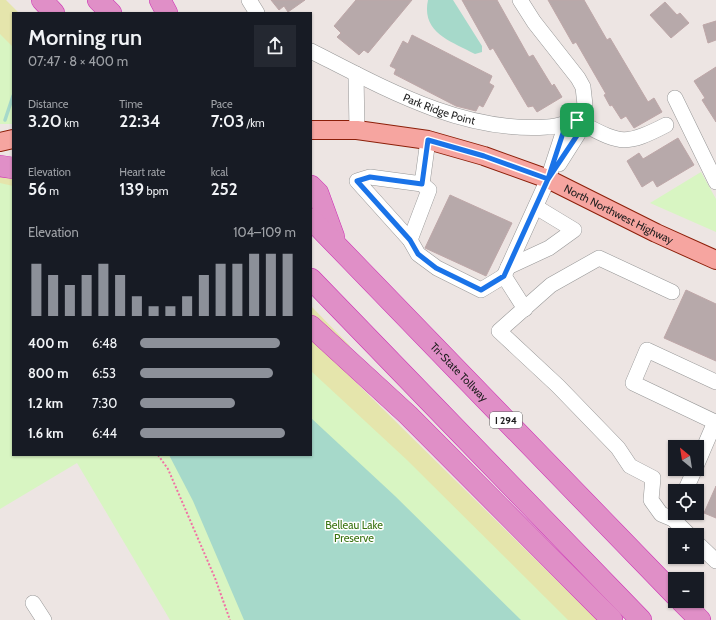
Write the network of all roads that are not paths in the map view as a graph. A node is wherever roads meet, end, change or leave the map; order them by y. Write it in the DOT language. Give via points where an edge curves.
graph roads {
  1 [pos="42,0"];
  2 [pos="98,0"];
  3 [pos="160,0"];
  4 [pos="249,0"];
  5 [pos="520,0"];
  6 [pos="53,12"];
  7 [pos="109,12"];
  8 [pos="166,12"];
  9 [pos="256,12"];
  10 [pos="312,52"];
  11 [pos="356,74"];
  12 [pos="675,98"];
  13 [pos="577,120"];
  14 [pos="666,125"];
  15 [pos="312,130"];
  16 [pos="357,130"];
  17 [pos="0,138"];
  18 [pos="12,139"];
  19 [pos="12,139"];
  20 [pos="428,140"];
  21 [pos="0,142"];
  22 [pos="0,166"];
  23 [pos="12,168"];
  24 [pos="548,179"];
  25 [pos="716,182"];
  26 [pos="422,184"];
  27 [pos="312,187"];
  28 [pos="536,207"];
  29 [pos="312,220"];
  30 [pos="410,240"];
  31 [pos="337,246"];
  32 [pos="716,260"];
  33 [pos="506,272"];
  34 [pos="312,280"];
  35 [pos="672,292"];
  36 [pos="525,308"];
  37 [pos="312,327"];
  38 [pos="716,382"];
  39 [pos="715,422"];
  40 [pos="704,448"];
  41 [pos="668,515"];
  42 [pos="704,550"];
  43 [pos="716,561"];
  44 [pos="668,587"];
  45 [pos="33,603"];
  46 [pos="688,608"];
  47 [pos="44,620"];
  48 [pos="612,620"];
  49 [pos="641,620"];
  50 [pos="700,620"];
  1 -- 6 [label="highway"];
  2 -- 7 [label="highway"];
  3 -- 8 [label="highway"];
  4 -- 9 [label="street"];
  5 -- 13 [label="street" via="583,87 585,105"];
  10 -- 11 [label="street, Park Ridge Point"];
  11 -- 13 [label="street, Park Ridge Point" via="421,105 483,122 548,128"];
  11 -- 16 [label="street"];
  12 -- 25 [label="street"];
  13 -- 14 [label="street" via="610,138 625,140 645,136"];
  13 -- 24 [label="street" via="563,133"];
  15 -- 16 [label="main road, North Northwest Highway"];
  16 -- 20 [label="main road, North Northwest Highway"];
  17 -- 18 [label="main road"];
  19 -- 21 [label="main road"];
  20 -- 24 [label="main road, North Northwest Highway" via="484,156"];
  20 -- 26 [label="street"];
  22 -- 23 [label="highway"];
  24 -- 28 [label="street"];
  24 -- 32 [label="main road, North Northwest Highway"];
  26 -- 30 [label="street" via="429,190"];
  26 -- 30 [label="street" via="370,177 357,181"];
  27 -- 31 [label="highway" via="318,193"];
  28 -- 33 [label="street"];
  28 -- 33 [label="street" via="574,230 549,248"];
  29 -- 31 [label="highway, Tri-State Tollway / I 294"];
  30 -- 33 [label="street" via="418,254 436,268 481,290"];
  31 -- 44 [label="highway, Tri-State Tollway / I 294"];
  33 -- 36 [label="street"];
  34 -- 49 [label="highway"];
  35 -- 36 [label="street" via="599,258 551,285"];
  36 -- 41 [label="street" via="499,331 558,386 618,448 630,466 653,478 651,500 661,514"];
  37 -- 48 [label="highway" via="408,415"];
  38 -- 39 [label="street" via="647,350 633,383"];
  39 -- 40 [label="street"];
  42 -- 43 [label="street"];
  45 -- 47 [label="street"];
  46 -- 50 [label="highway"];
}
